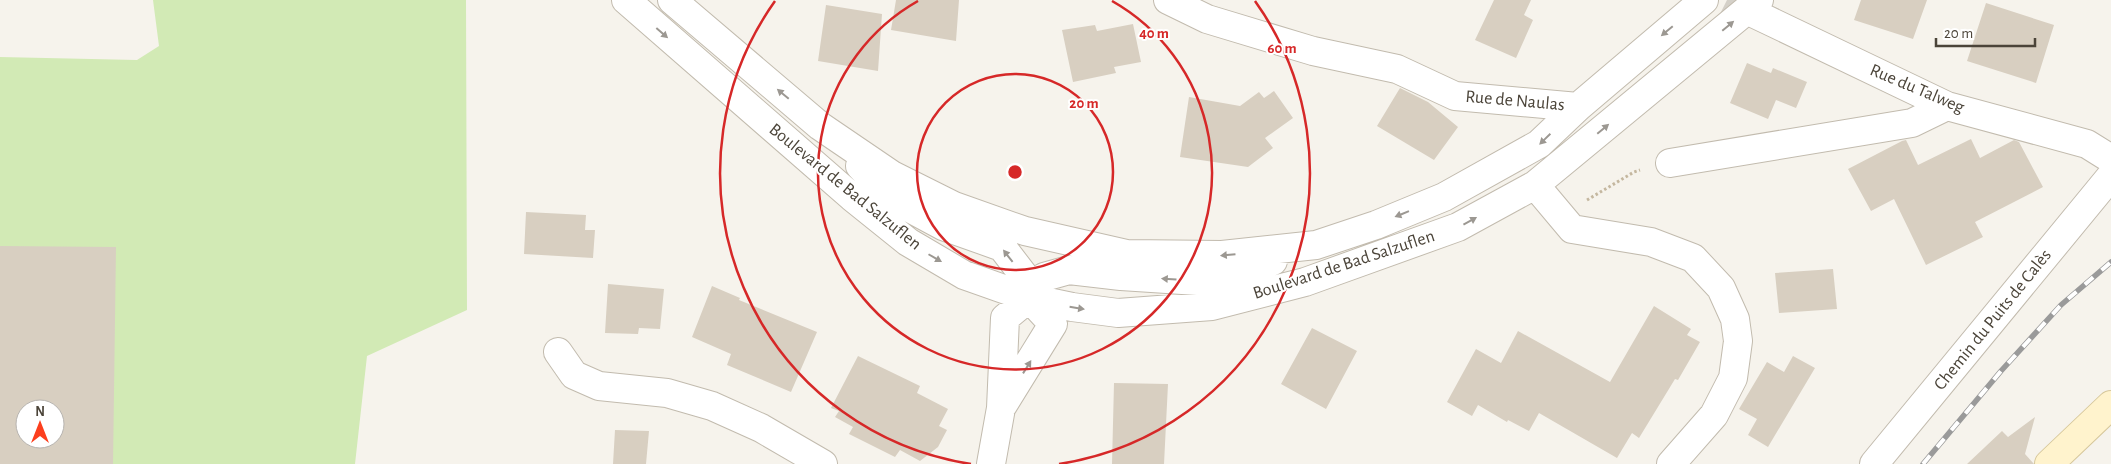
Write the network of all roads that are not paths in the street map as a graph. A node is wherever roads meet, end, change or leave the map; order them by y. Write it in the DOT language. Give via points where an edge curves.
graph roads {
  1 [pos="626,0"];
  2 [pos="672,0"];
  3 [pos="1168,0"];
  4 [pos="1704,0"];
  5 [pos="1757,7"];
  6 [pos="1947,106"];
  7 [pos="1578,107"];
  8 [pos="820,126"];
  9 [pos="2111,159"];
  10 [pos="1670,163"];
  11 [pos="2111,176"];
  12 [pos="1535,185"];
  13 [pos="1316,245"];
  14 [pos="1029,298"];
  15 [pos="558,352"];
  16 [pos="2111,405"];
  17 [pos="1001,408"];
  18 [pos="823,464"];
  19 [pos="991,464"];
  20 [pos="1671,464"];
  21 [pos="1874,464"];
  22 [pos="2049,464"];
  1 -- 14 [label="street, Boulevard de Bad Salzuflen, one-way" via="852,198 908,242 964,275"];
  8 -- 2 [label="street, Boulevard de Bad Salzuflen, one-way"];
  3 -- 7 [label="street, Rue de Naulas" via="1207,19 1313,51 1397,69 1455,96"];
  4 -- 7 [label="street, Boulevard de Bad Salzuflen, one-way"];
  5 -- 6 [label="street, Rue du Talweg"];
  12 -- 5 [label="street, Boulevard de Bad Salzuflen, one-way"];
  6 -- 9 [label="street, Rue du Talweg" via="2087,144"];
  6 -- 10 [label="street" via="1912,123"];
  7 -- 13 [label="street, Boulevard de Bad Salzuflen, one-way" via="1539,144 1444,198"];
  13 -- 8 [label="street, Boulevard de Bad Salzuflen, one-way" via="1222,255 1126,254 1025,231 954,206 892,175"];
  14 -- 8 [label="street, one-way" via="1025,277 1002,247 943,226 889,197"];
  11 -- 21 [label="street, Chemin du Puits de Calès"];
  14 -- 12 [label="street, Boulevard de Bad Salzuflen, one-way" via="1118,313 1212,306 1305,282 1386,254 1458,227"];
  12 -- 20 [label="street" via="1572,229 1651,242 1693,258 1721,288 1735,319 1738,341 1732,378 1714,415"];
  13 -- 14 [label="street, one-way" via="1213,282 1069,270 1044,277"];
  14 -- 17 [label="street" via="1005,318"];
  17 -- 14 [label="street, one-way" via="1053,324"];
  15 -- 18 [label="street" via="574,375 599,386 668,393 712,406 761,428"];
  16 -- 22 [label="main road"];
  17 -- 19 [label="street"];
}
